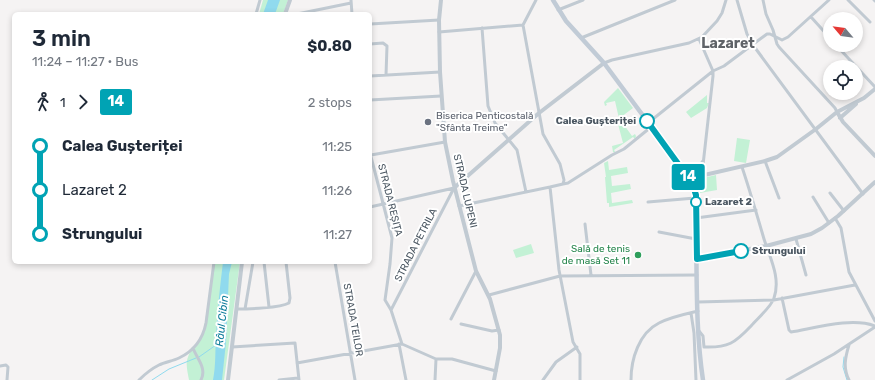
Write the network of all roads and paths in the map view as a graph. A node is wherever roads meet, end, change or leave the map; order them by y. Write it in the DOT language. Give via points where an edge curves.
graph roads {
  1 [pos="260,0"];
  2 [pos="290,0"];
  3 [pos="440,0"];
  4 [pos="536,0"];
  5 [pos="553,0"];
  6 [pos="583,0"];
  7 [pos="675,0"];
  8 [pos="726,0"];
  9 [pos="737,0"];
  10 [pos="762,0"];
  11 [pos="829,0"];
  12 [pos="848,0"];
  13 [pos="351,1"];
  14 [pos="558,10"];
  15 [pos="257,12"];
  16 [pos="286,12"];
  17 [pos="305,12"];
  18 [pos="352,12"];
  19 [pos="811,17"];
  20 [pos="439,20"];
  21 [pos="870,22"];
  22 [pos="372,24"];
  23 [pos="523,25"];
  24 [pos="482,28"];
  25 [pos="823,30"];
  26 [pos="439,32"];
  27 [pos="775,37"];
  28 [pos="581,38"];
  29 [pos="699,39"];
  30 [pos="372,44"];
  31 [pos="753,45"];
  32 [pos="842,52"];
  33 [pos="604,63"];
  34 [pos="713,71"];
  35 [pos="440,72"];
  36 [pos="386,75"];
  37 [pos="372,76"];
  38 [pos="875,88"];
  39 [pos="441,96"];
  40 [pos="372,100"];
  41 [pos="859,101"];
  42 [pos="836,112"];
  43 [pos="539,113"];
  44 [pos="840,118"];
  45 [pos="650,125"];
  46 [pos="816,129"];
  47 [pos="509,139"];
  48 [pos="445,142"];
  49 [pos="372,154"];
  50 [pos="875,156"];
  51 [pos="372,161"];
  52 [pos="703,161"];
  53 [pos="765,161"];
  54 [pos="742,166"];
  55 [pos="692,177"];
  56 [pos="699,178"];
  57 [pos="875,182"];
  58 [pos="563,184"];
  59 [pos="454,188"];
  60 [pos="550,188"];
  61 [pos="526,192"];
  62 [pos="830,193"];
  63 [pos="863,194"];
  64 [pos="696,196"];
  65 [pos="813,197"];
  66 [pos="779,198"];
  67 [pos="648,202"];
  68 [pos="384,203"];
  69 [pos="372,206"];
  70 [pos="459,206"];
  71 [pos="756,210"];
  72 [pos="844,212"];
  73 [pos="696,218"];
  74 [pos="835,218"];
  75 [pos="829,223"];
  76 [pos="585,224"];
  77 [pos="659,232"];
  78 [pos="696,239"];
  79 [pos="796,239"];
  80 [pos="766,246"];
  81 [pos="697,259"];
  82 [pos="214,264"];
  83 [pos="242,264"];
  84 [pos="252,264"];
  85 [pos="264,264"];
  86 [pos="286,264"];
  87 [pos="335,264"];
  88 [pos="476,271"];
  89 [pos="591,275"];
  90 [pos="697,275"];
  91 [pos="806,275"];
  92 [pos="560,276"];
  93 [pos="855,285"];
  94 [pos="489,295"];
  95 [pos="782,298"];
  96 [pos="774,300"];
  97 [pos="698,302"];
  98 [pos="269,307"];
  99 [pos="237,309"];
  100 [pos="245,309"];
  101 [pos="391,310"];
  102 [pos="698,311"];
  103 [pos="690,313"];
  104 [pos="451,319"];
  105 [pos="875,321"];
  106 [pos="461,324"];
  107 [pos="875,326"];
  108 [pos="499,330"];
  109 [pos="699,331"];
  110 [pos="401,344"];
  111 [pos="849,345"];
  112 [pos="232,347"];
  113 [pos="193,348"];
  114 [pos="576,348"];
  115 [pos="350,353"];
  116 [pos="436,359"];
  117 [pos="297,363"];
  118 [pos="0,366"];
  119 [pos="496,371"];
  120 [pos="299,379"];
  121 [pos="7,380"];
  122 [pos="139,380"];
  123 [pos="201,380"];
  124 [pos="228,380"];
  125 [pos="279,380"];
  126 [pos="355,380"];
  127 [pos="406,380"];
  128 [pos="435,380"];
  129 [pos="494,380"];
  130 [pos="543,380"];
  131 [pos="580,380"];
  132 [pos="631,380"];
  133 [pos="696,380"];
  134 [pos="703,380"];
  135 [pos="787,380"];
  136 [pos="849,380"];
  1 -- 15 [label="street"];
  2 -- 16 [label="street"];
  3 -- 20 [label="street, STRADA LUPENI"];
  4 -- 23 [label="street"];
  5 -- 14 [label="main road"];
  6 -- 14 [label="street"];
  7 -- 28 [label="street"];
  8 -- 29 [label="street" via="720,18"];
  9 -- 31 [label="street"];
  10 -- 27 [label="street"];
  11 -- 19 [label="street"];
  12 -- 21 [label="street"];
  13 -- 17 [label="street"];
  13 -- 18 [label="street"];
  14 -- 28 [label="main road"];
  19 -- 25 [label="street"];
  19 -- 27 [label="street" via="785,39"];
  20 -- 22 [label="street"];
  20 -- 26 [label="street, STRADA LUPENI"];
  23 -- 24 [label="street"];
  23 -- 43 [label="street"];
  24 -- 26 [label="street"];
  24 -- 47 [label="street" via="488,106 495,123"];
  26 -- 35 [label="street, STRADA LUPENI"];
  27 -- 31 [label="street" via="767,34"];
  27 -- 42 [label="street" via="779,47"];
  28 -- 33 [label="main road"];
  29 -- 33 [label="street"];
  29 -- 34 [label="street"];
  30 -- 36 [label="street" via="383,43 387,46"];
  31 -- 34 [label="street"];
  31 -- 46 [label="street"];
  32 -- 38 [label="street"];
  33 -- 43 [label="street"];
  33 -- 45 [label="main road"];
  34 -- 45 [label="street"];
  34 -- 52 [label="street"];
  35 -- 36 [label="street"];
  35 -- 39 [label="street, STRADA LUPENI"];
  36 -- 37 [label="street"];
  38 -- 41 [label="street"];
  39 -- 40 [label="street"];
  39 -- 48 [label="street, STRADA LUPENI"];
  41 -- 42 [label="street"];
  41 -- 44 [label="street"];
  42 -- 44 [label="street"];
  42 -- 46 [label="street"];
  43 -- 47 [label="street"];
  43 -- 58 [label="street" via="544,137 562,169"];
  44 -- 50 [label="street"];
  45 -- 55 [label="main road" via="683,170"];
  45 -- 58 [label="street" via="624,149"];
  46 -- 53 [label="street" via="782,154"];
  46 -- 63 [label="street"];
  47 -- 59 [label="street"];
  47 -- 61 [label="street" via="518,153"];
  48 -- 49 [label="street"];
  48 -- 59 [label="street, STRADA LUPENI"];
  51 -- 68 [label="street, STRADA REȘIȚA"];
  52 -- 55 [label="street"];
  52 -- 56 [label="street"];
  53 -- 54 [label="street"];
  53 -- 66 [label="street"];
  54 -- 56 [label="street"];
  54 -- 71 [label="street"];
  55 -- 56 [label="main road"];
  55 -- 56 [label="main road" via="696,184"];
  55 -- 64 [label="main road"];
  56 -- 64 [label="main road"];
  57 -- 63 [label="street"];
  58 -- 60 [label="street"];
  59 -- 68 [label="street"];
  59 -- 70 [label="street, STRADA LUPENI"];
  59 -- 101 [label="street, STRADA PETRILA"];
  60 -- 61 [label="street"];
  60 -- 92 [label="street"];
  61 -- 70 [label="street"];
  62 -- 72 [label="street"];
  63 -- 72 [label="street"];
  64 -- 67 [label="street"];
  64 -- 73 [label="main road"];
  65 -- 75 [label="street"];
  68 -- 69 [label="street"];
  68 -- 101 [label="street, STRADA REȘIȚA" via="392,238 385,296"];
  70 -- 88 [label="street, STRADA LUPENI"];
  71 -- 73 [label="street"];
  71 -- 80 [label="street"];
  72 -- 74 [label="street"];
  73 -- 78 [label="main road"];
  74 -- 75 [label="street"];
  74 -- 93 [label="street" via="841,228 848,269"];
  75 -- 79 [label="street" via="811,234"];
  76 -- 89 [label="street"];
  77 -- 78 [label="street"];
  78 -- 81 [label="main road"];
  79 -- 80 [label="street"];
  79 -- 91 [label="street"];
  80 -- 81 [label="street"];
  80 -- 96 [label="street" via="777,287"];
  81 -- 90 [label="main road"];
  82 -- 113 [label="street" via="205,332"];
  83 -- 99 [label="street"];
  84 -- 100 [label="street"];
  85 -- 98 [label="street"];
  86 -- 98 [label="street" via="290,302"];
  87 -- 115 [label="street, STRADA TEILOR"];
  88 -- 94 [label="street, STRADA LUPENI"];
  88 -- 104 [label="street"];
  89 -- 90 [label="street"];
  89 -- 92 [label="street"];
  90 -- 97 [label="main road"];
  92 -- 94 [label="street"];
  92 -- 114 [label="street"];
  93 -- 95 [label="street"];
  93 -- 105 [label="street"];
  94 -- 108 [label="street, STRADA LUPENI"];
  95 -- 96 [label="street"];
  95 -- 107 [label="street" via="789,330 792,332 840,324 858,323"];
  96 -- 97 [label="street"];
  96 -- 109 [label="street" via="744,333 729,345 704,347 703,336"];
  97 -- 102 [label="main road"];
  98 -- 100 [label="street"];
  99 -- 100 [label="street"];
  99 -- 112 [label="street"];
  101 -- 110 [label="street, STRADA REȘIȚA"];
  102 -- 103 [label="street"];
  102 -- 109 [label="main road"];
  103 -- 132 [label="street" via="661,321 649,330 634,355"];
  103 -- 133 [label="street" via="694,333"];
  106 -- 108 [label="street" via="492,331"];
  107 -- 111 [label="street"];
  108 -- 119 [label="street, STRADA LUPENI" via="500,344"];
  109 -- 134 [label="main road"];
  110 -- 115 [label="street"];
  110 -- 116 [label="street"];
  110 -- 127 [label="street, STRADA REȘIȚA"];
  111 -- 135 [label="street"];
  111 -- 136 [label="street" via="845,371"];
  112 -- 117 [label="street" via="293,342 296,346"];
  112 -- 124 [label="street"];
  113 -- 122 [label="street" via="179,359 152,369"];
  113 -- 123 [label="street" via="203,368"];
  114 -- 130 [label="street" via="556,362"];
  114 -- 131 [label="street" via="581,357"];
  115 -- 117 [label="street"];
  115 -- 126 [label="street, STRADA TEILOR"];
  116 -- 119 [label="street" via="452,360"];
  116 -- 128 [label="street"];
  117 -- 120 [label="street"];
  118 -- 121 [label="street" via="4,364 8,367"];
  119 -- 129 [label="street, STRADA LUPENI"];
  120 -- 125 [label="street"];
}
